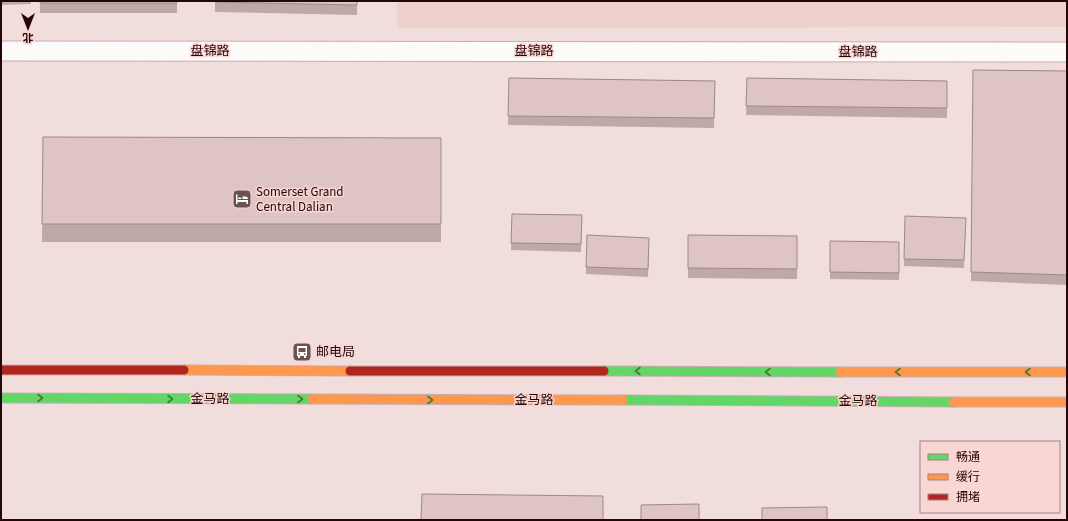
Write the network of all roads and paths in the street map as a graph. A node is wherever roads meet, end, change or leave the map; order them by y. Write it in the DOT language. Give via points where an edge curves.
graph roads {
  1 [pos="1,51"];
  2 [pos="1067,52"];
  3 [pos="1,370"];
  4 [pos="1067,372"];
  5 [pos="1,398"];
  6 [pos="1067,402"];
  1 -- 2 [label="street, 盘锦路"];
  4 -- 3 [label="main road, one-way"];
  5 -- 6 [label="main road, 金马路, one-way"];
}
